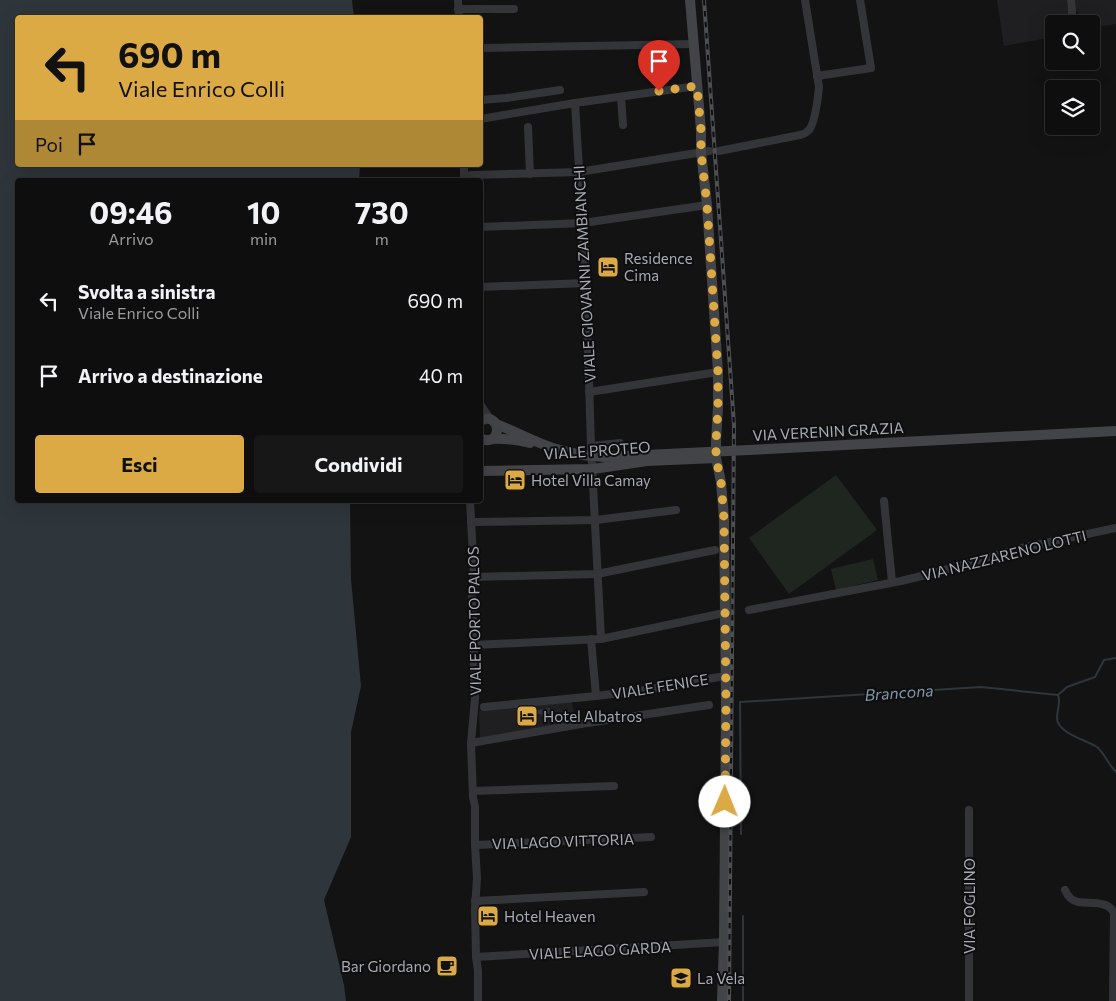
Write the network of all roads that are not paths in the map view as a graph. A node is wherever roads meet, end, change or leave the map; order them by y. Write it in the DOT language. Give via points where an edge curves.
graph roads {
  1 [pos="458,0"];
  2 [pos="690,0"];
  3 [pos="805,0"];
  4 [pos="860,0"];
  5 [pos="1071,0"];
  6 [pos="514,9"];
  7 [pos="458,13"];
  8 [pos="1072,15"];
  9 [pos="694,44"];
  10 [pos="483,48"];
  11 [pos="817,76"];
  12 [pos="697,86"];
  13 [pos="560,90"];
  14 [pos="621,97"];
  15 [pos="483,100"];
  16 [pos="574,103"];
  17 [pos="483,118"];
  18 [pos="623,125"];
  19 [pos="528,126"];
  20 [pos="719,151"];
  21 [pos="705,152"];
  22 [pos="579,172"];
  23 [pos="530,174"];
  24 [pos="471,175"];
  25 [pos="707,205"];
  26 [pos="583,224"];
  27 [pos="483,227"];
  28 [pos="586,283"];
  29 [pos="483,287"];
  30 [pos="718,372"];
  31 [pos="589,392"];
  32 [pos="483,408"];
  33 [pos="483,420"];
  34 [pos="494,422"];
  35 [pos="1116,431"];
  36 [pos="487,439"];
  37 [pos="620,442"];
  38 [pos="543,445"];
  39 [pos="591,446"];
  40 [pos="716,458"];
  41 [pos="593,469"];
  42 [pos="483,471"];
  43 [pos="884,501"];
  44 [pos="470,503"];
  45 [pos="676,510"];
  46 [pos="596,520"];
  47 [pos="471,522"];
  48 [pos="1116,528"];
  49 [pos="715,550"];
  50 [pos="597,574"];
  51 [pos="474,577"];
  52 [pos="892,582"];
  53 [pos="749,610"];
  54 [pos="724,613"];
  55 [pos="591,639"];
  56 [pos="601,639"];
  57 [pos="474,644"];
  58 [pos="725,676"];
  59 [pos="596,696"];
  60 [pos="709,705"];
  61 [pos="484,707"];
  62 [pos="471,743"];
  63 [pos="614,786"];
  64 [pos="473,791"];
  65 [pos="968,810"];
  66 [pos="651,838"];
  67 [pos="475,845"];
  68 [pos="1065,890"];
  69 [pos="644,892"];
  70 [pos="475,901"];
  71 [pos="724,942"];
  72 [pos="476,957"];
  73 [pos="478,1001"];
  74 [pos="722,1001"];
  75 [pos="969,1001"];
  76 [pos="1113,1001"];
  1 -- 7 [label="street"];
  2 -- 9 [label="street"];
  3 -- 11 [label="street"];
  4 -- 11 [label="street" via="871,68"];
  5 -- 8 [label="street"];
  6 -- 7 [label="street"];
  9 -- 10 [label="street"];
  9 -- 12 [label="street"];
  11 -- 20 [label="street" via="817,100 809,131"];
  12 -- 14 [label="street"];
  12 -- 21 [label="street"];
  13 -- 15 [label="street"];
  14 -- 16 [label="street"];
  14 -- 18 [label="street"];
  16 -- 17 [label="street"];
  16 -- 22 [label="street, VIALE GIOVANNI ZAMBIANCHI"];
  19 -- 23 [label="street"];
  21 -- 22 [label="street"];
  21 -- 25 [label="street"];
  22 -- 23 [label="street"];
  22 -- 26 [label="street, VIALE GIOVANNI ZAMBIANCHI"];
  23 -- 24 [label="street"];
  25 -- 26 [label="street"];
  25 -- 30 [label="street"];
  26 -- 27 [label="street"];
  26 -- 28 [label="street, VIALE GIOVANNI ZAMBIANCHI"];
  28 -- 29 [label="street"];
  28 -- 31 [label="street, VIALE GIOVANNI ZAMBIANCHI"];
  30 -- 31 [label="street"];
  30 -- 40 [label="street"];
  31 -- 39 [label="street, VIALE GIOVANNI ZAMBIANCHI"];
  32 -- 34 [label="street"];
  33 -- 34 [label="street"];
  34 -- 36 [label="street" via="498,431 495,437"];
  34 -- 38 [label="street, VIA VERENIN GRAZIA"];
  35 -- 38 [label="street, VIA VERENIN GRAZIA, bridge" via="605,456 582,455"];
  36 -- 38 [label="street, VIA VERENIN GRAZIA" via="505,438"];
  37 -- 39 [label="street"];
  39 -- 41 [label="street, VIALE GIOVANNI ZAMBIANCHI"];
  40 -- 41 [label="street, VIALE PROTEO" via="647,461"];
  40 -- 54 [label="street" via="724,519"];
  41 -- 42 [label="street, VIALE PROTEO"];
  41 -- 46 [label="street, VIALE GIOVANNI ZAMBIANCHI"];
  43 -- 52 [label="street"];
  44 -- 47 [label="street, VIALE PORTO PALOS"];
  45 -- 46 [label="street"];
  46 -- 47 [label="street"];
  46 -- 50 [label="street, VIALE GIOVANNI ZAMBIANCHI"];
  47 -- 51 [label="street, VIALE PORTO PALOS"];
  48 -- 52 [label="street, VIA NAZZARENO LOTTI" via="1017,549"];
  49 -- 50 [label="street"];
  50 -- 51 [label="street"];
  50 -- 56 [label="street, VIALE GIOVANNI ZAMBIANCHI"];
  51 -- 57 [label="street, VIALE PORTO PALOS"];
  52 -- 53 [label="street, VIA NAZZARENO LOTTI"];
  54 -- 56 [label="street"];
  54 -- 58 [label="street"];
  55 -- 56 [label="street"];
  55 -- 57 [label="street"];
  55 -- 59 [label="street, VIALE FENICE"];
  57 -- 62 [label="street, VIALE PORTO PALOS" via="475,698"];
  58 -- 59 [label="street, VIALE FENICE"];
  58 -- 71 [label="street"];
  59 -- 61 [label="street, VIALE FENICE"];
  60 -- 62 [label="street"];
  62 -- 64 [label="street, VIALE PORTO PALOS"];
  63 -- 64 [label="street"];
  64 -- 67 [label="street, VIALE PORTO PALOS"];
  65 -- 75 [label="street, VIA FOGLINO"];
  66 -- 67 [label="street, VIA LAGO VITTORIA"];
  67 -- 70 [label="street, VIALE PORTO PALOS"];
  68 -- 76 [label="street" via="1073,901 1106,905 1114,913"];
  69 -- 70 [label="street"];
  70 -- 72 [label="street, VIALE PORTO PALOS"];
  71 -- 72 [label="street, VIALE LAGO GARDA"];
  71 -- 74 [label="street"];
  72 -- 73 [label="street, VIALE PORTO PALOS"];
}
